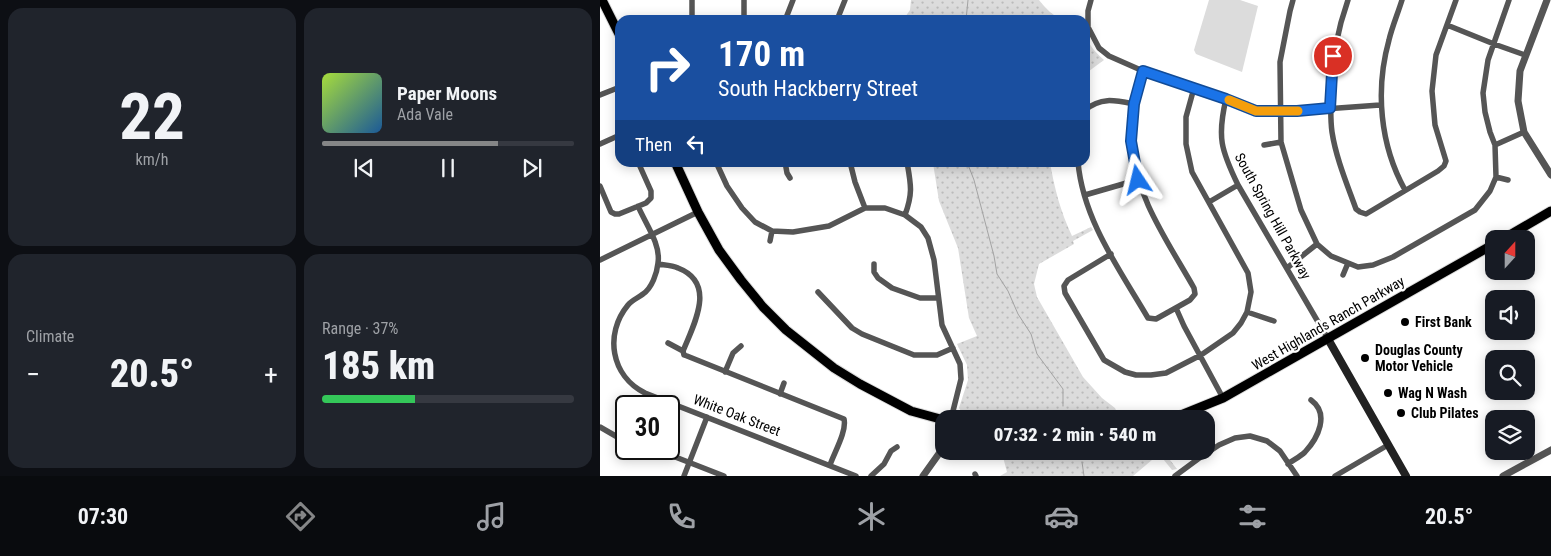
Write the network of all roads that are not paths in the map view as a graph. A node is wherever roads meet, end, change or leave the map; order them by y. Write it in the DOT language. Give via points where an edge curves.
graph roads {
  1 [pos="602,0"];
  2 [pos="692,0"];
  3 [pos="744,0"];
  4 [pos="793,0"];
  5 [pos="845,0"];
  6 [pos="1083,0"];
  7 [pos="1293,0"];
  8 [pos="1348,0"];
  9 [pos="1402,0"];
  10 [pos="1456,0"];
  11 [pos="1509,0"];
  12 [pos="1546,0"];
  13 [pos="1091,2"];
  14 [pos="692,15"];
  15 [pos="744,15"];
  16 [pos="787,15"];
  17 [pos="839,15"];
  18 [pos="1088,15"];
  19 [pos="1446,25"];
  20 [pos="615,26"];
  21 [pos="1090,31"];
  22 [pos="1494,44"];
  23 [pos="1525,55"];
  24 [pos="1143,71"];
  25 [pos="1194,88"];
  26 [pos="615,89"];
  27 [pos="600,95"];
  28 [pos="1226,99"];
  29 [pos="1134,104"];
  30 [pos="1380,105"];
  31 [pos="1090,107"];
  32 [pos="1330,108"];
  33 [pos="1280,110"];
  34 [pos="1524,132"];
  35 [pos="615,137"];
  36 [pos="1281,142"];
  37 [pos="600,144"];
  38 [pos="1264,145"];
  39 [pos="1495,145"];
  40 [pos="640,167"];
  41 [pos="677,167"];
  42 [pos="718,167"];
  43 [pos="785,167"];
  44 [pos="851,167"];
  45 [pos="908,167"];
  46 [pos="1079,167"];
  47 [pos="1551,175"];
  48 [pos="1496,177"];
  49 [pos="790,178"];
  50 [pos="1138,180"];
  51 [pos="1508,180"];
  52 [pos="1238,185"];
  53 [pos="600,186"];
  54 [pos="1405,190"];
  55 [pos="1085,195"];
  56 [pos="1209,202"];
  57 [pos="638,206"];
  58 [pos="865,208"];
  59 [pos="1551,211"];
  60 [pos="698,212"];
  61 [pos="905,215"];
  62 [pos="1518,230"];
  63 [pos="772,231"];
  64 [pos="651,234"];
  65 [pos="770,241"];
  66 [pos="1317,244"];
  67 [pos="1485,249"];
  68 [pos="1111,254"];
  69 [pos="600,260"];
  70 [pos="1348,263"];
  71 [pos="658,264"];
  72 [pos="874,264"];
  73 [pos="1287,268"];
  74 [pos="1343,275"];
  75 [pos="818,292"];
  76 [pos="938,298"];
  77 [pos="1176,308"];
  78 [pos="1247,312"];
  79 [pos="1274,321"];
  80 [pos="1328,339"];
  81 [pos="668,343"];
  82 [pos="741,346"];
  83 [pos="953,348"];
  84 [pos="683,351"];
  85 [pos="1200,354"];
  86 [pos="725,372"];
  87 [pos="784,383"];
  88 [pos="780,394"];
  89 [pos="1223,398"];
  90 [pos="1311,400"];
  91 [pos="953,410"];
  92 [pos="1193,410"];
  93 [pos="707,417"];
  94 [pos="935,417"];
  95 [pos="600,427"];
  96 [pos="615,436"];
  97 [pos="1388,444"];
  98 [pos="897,447"];
  99 [pos="1551,450"];
  100 [pos="680,459"];
  101 [pos="935,459"];
  102 [pos="689,463"];
  103 [pos="830,464"];
  104 [pos="1288,464"];
  105 [pos="684,476"];
  106 [pos="724,476"];
  107 [pos="856,476"];
  108 [pos="871,476"];
  109 [pos="923,476"];
  110 [pos="1175,476"];
  111 [pos="1297,476"];
  112 [pos="1334,476"];
  113 [pos="1406,476"];
  114 [pos="1503,476"];
  1 -- 20 [label="main road"];
  2 -- 14 [label="street"];
  3 -- 15 [label="street"];
  4 -- 16 [label="street"];
  5 -- 17 [label="street"];
  6 -- 13 [label="street"];
  7 -- 33 [label="street" via="1280,62"];
  8 -- 32 [label="street" via="1335,43"];
  9 -- 30 [label="street" via="1384,59"];
  10 -- 19 [label="street"];
  11 -- 22 [label="street"];
  12 -- 23 [label="street"];
  13 -- 18 [label="street"];
  19 -- 22 [label="street"];
  19 -- 54 [label="street" via="1436,55 1432,91 1435,125 1446,161 1438,172"];
  21 -- 24 [label="street" via="1099,48 1109,56"];
  22 -- 23 [label="street"];
  22 -- 39 [label="street" via="1483,93"];
  23 -- 34 [label="street" via="1518,100"];
  24 -- 25 [label="street"];
  24 -- 29 [label="street"];
  25 -- 28 [label="street"];
  25 -- 56 [label="street" via="1186,117 1186,144 1192,172"];
  26 -- 27 [label="street"];
  28 -- 33 [label="street" via="1256,111"];
  28 -- 52 [label="street, South Spring Hill Parkway" via="1220,128 1221,144"];
  29 -- 31 [label="street" via="1113,100 1099,101"];
  29 -- 50 [label="street" via="1131,141"];
  30 -- 32 [label="street"];
  30 -- 54 [label="street" via="1387,149"];
  32 -- 33 [label="street"];
  32 -- 54 [label="street" via="1337,154 1356,209 1366,214"];
  33 -- 36 [label="street"];
  34 -- 39 [label="street"];
  34 -- 47 [label="street"];
  35 -- 37 [label="street"];
  36 -- 38 [label="street"];
  36 -- 66 [label="street" via="1301,210"];
  39 -- 48 [label="street"];
  40 -- 57 [label="street" via="651,198"];
  41 -- 60 [label="main road"];
  42 -- 63 [label="street" via="742,208 754,222"];
  43 -- 49 [label="street"];
  44 -- 58 [label="street"];
  45 -- 61 [label="street" via="912,190"];
  46 -- 55 [label="street"];
  48 -- 51 [label="street"];
  48 -- 70 [label="street" via="1486,199 1476,210 1393,257 1358,267"];
  50 -- 55 [label="street"];
  50 -- 77 [label="street" via="1151,214 1194,288 1195,294 1190,300"];
  52 -- 56 [label="street"];
  52 -- 73 [label="street, South Spring Hill Parkway"];
  53 -- 57 [label="street" via="611,212 619,214"];
  55 -- 68 [label="street" via="1094,222"];
  56 -- 78 [label="street" via="1248,273"];
  57 -- 64 [label="street"];
  58 -- 61 [label="street" via="885,208"];
  58 -- 63 [label="street" via="828,226 793,232"];
  59 -- 62 [label="main road"];
  60 -- 64 [label="street"];
  60 -- 94 [label="main road" via="740,280 786,330 860,384 911,410"];
  61 -- 76 [label="street" via="921,227 928,238"];
  63 -- 65 [label="street"];
  64 -- 69 [label="street"];
  64 -- 71 [label="street" via="659,253"];
  66 -- 70 [label="street" via="1331,256"];
  66 -- 73 [label="street"];
  67 -- 80 [label="main road, West Highlands Ranch Parkway"];
  68 -- 77 [label="street" via="1148,318 1156,319"];
  68 -- 85 [label="street" via="1068,280 1064,286 1104,360 1124,372 1151,375 1166,372"];
  70 -- 74 [label="street"];
  71 -- 84 [label="street" via="677,268 690,276 698,287 699,311"];
  71 -- 93 [label="street, White Oak Street" via="646,292 628,304 618,321 613,338 617,365 640,390"];
  72 -- 76 [label="street" via="878,278 892,288 920,298"];
  73 -- 80 [label="street, South Spring Hill Parkway"];
  75 -- 83 [label="street" via="852,328 862,334 914,355 937,355"];
  76 -- 83 [label="street" via="942,325"];
  77 -- 85 [label="street"];
  78 -- 79 [label="street"];
  78 -- 85 [label="street" via="1233,333"];
  80 -- 89 [label="main road, West Highlands Ranch Parkway"];
  80 -- 97 [label="main road"];
  81 -- 84 [label="street"];
  82 -- 86 [label="street" via="733,353"];
  83 -- 91 [label="street" via="962,379"];
  84 -- 86 [label="street" via="687,356"];
  85 -- 89 [label="street"];
  86 -- 88 [label="street"];
  87 -- 88 [label="street"];
  88 -- 103 [label="street" via="844,420"];
  89 -- 92 [label="main road, West Highlands Ranch Parkway"];
  90 -- 104 [label="street" via="1320,410 1322,423 1316,439 1303,454"];
  93 -- 102 [label="street"];
  93 -- 103 [label="street, White Oak Street"];
  95 -- 96 [label="street"];
  97 -- 112 [label="street"];
  97 -- 113 [label="main road"];
  98 -- 108 [label="street"];
  99 -- 114 [label="street"];
  100 -- 102 [label="street"];
  101 -- 109 [label="street"];
  102 -- 105 [label="street"];
  102 -- 106 [label="street"];
  103 -- 107 [label="street, White Oak Street"];
  104 -- 110 [label="street" via="1280,451 1267,441 1250,436 1219,445"];
  104 -- 111 [label="street"];
}
